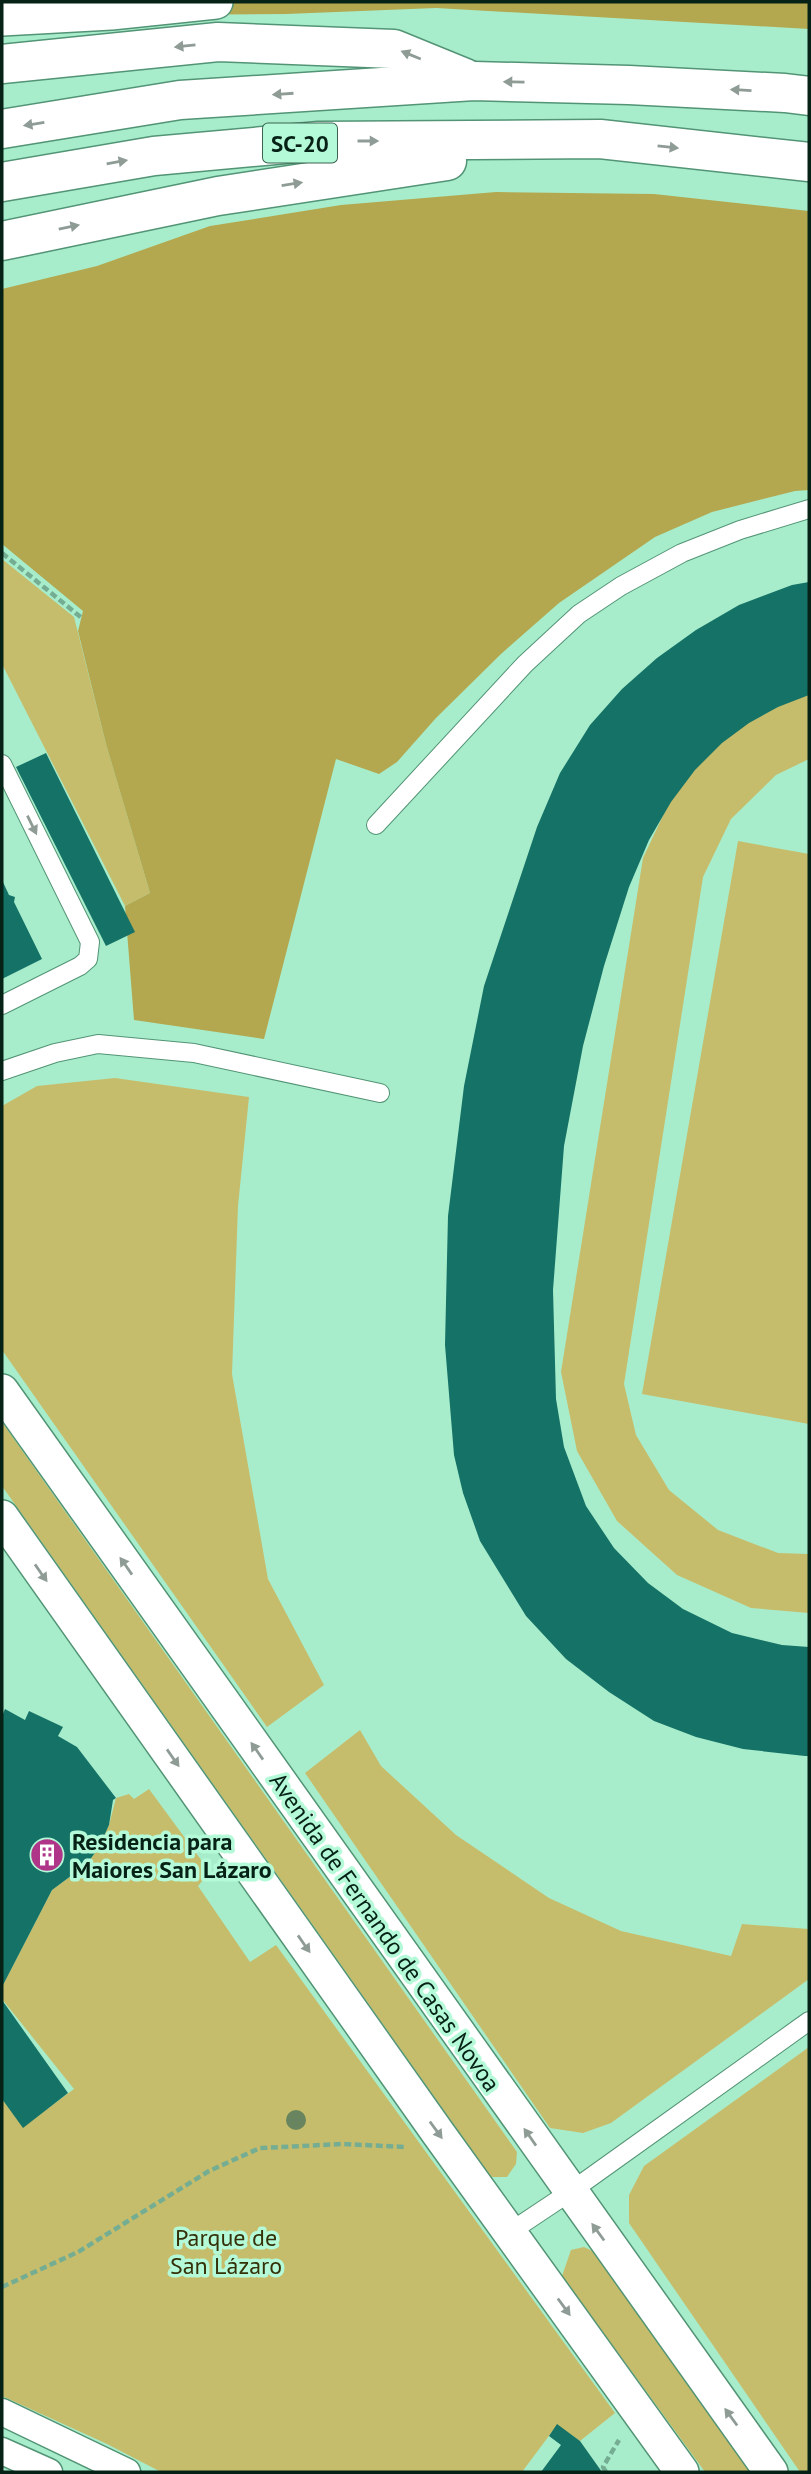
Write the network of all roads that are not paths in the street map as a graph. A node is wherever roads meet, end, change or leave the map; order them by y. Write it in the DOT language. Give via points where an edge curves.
graph roads {
  1 [pos="216,2"];
  2 [pos="2,19"];
  3 [pos="2,64"];
  4 [pos="474,81"];
  5 [pos="809,96"];
  6 [pos="2,129"];
  7 [pos="600,139"];
  8 [pos="809,162"];
  9 [pos="2,182"];
  10 [pos="2,241"];
  11 [pos="809,509"];
  12 [pos="2,764"];
  13 [pos="376,825"];
  14 [pos="2,1005"];
  15 [pos="2,1071"];
  16 [pos="380,1093"];
  17 [pos="2,1391"];
  18 [pos="2,1517"];
  19 [pos="809,2021"];
  20 [pos="570,2192"];
  21 [pos="510,2232"];
  22 [pos="2,2412"];
  23 [pos="2,2451"];
  24 [pos="49,2472"];
  25 [pos="127,2472"];
  26 [pos="682,2472"];
  27 [pos="771,2472"];
  1 -- 2 [label="street"];
  4 -- 3 [label="highway, one-way" via="394,48 218,42"];
  5 -- 4 [label="highway, SC-20, one-way"];
  4 -- 6 [label="highway, SC-20, one-way" via="180,100"];
  7 -- 8 [label="highway, SC-20, one-way"];
  9 -- 7 [label="highway, SC-20, one-way" via="154,156 319,141"];
  10 -- 7 [label="highway, one-way" via="218,196"];
  11 -- 13 [label="lane" via="682,553 579,614 525,664"];
  12 -- 14 [label="lane, one-way" via="90,943 88,959 80,966"];
  15 -- 16 [label="lane" via="98,1044 194,1053"];
  20 -- 17 [label="street, Avenida de Fernando de Casas Novoa, one-way"];
  18 -- 21 [label="street, one-way"];
  19 -- 20 [label="lane"];
  20 -- 21 [label="lane"];
  27 -- 20 [label="street, Avenida de Fernando de Casas Novoa, one-way"];
  21 -- 26 [label="street, one-way"];
  22 -- 25 [label="street"];
  23 -- 24 [label="street"];
}
